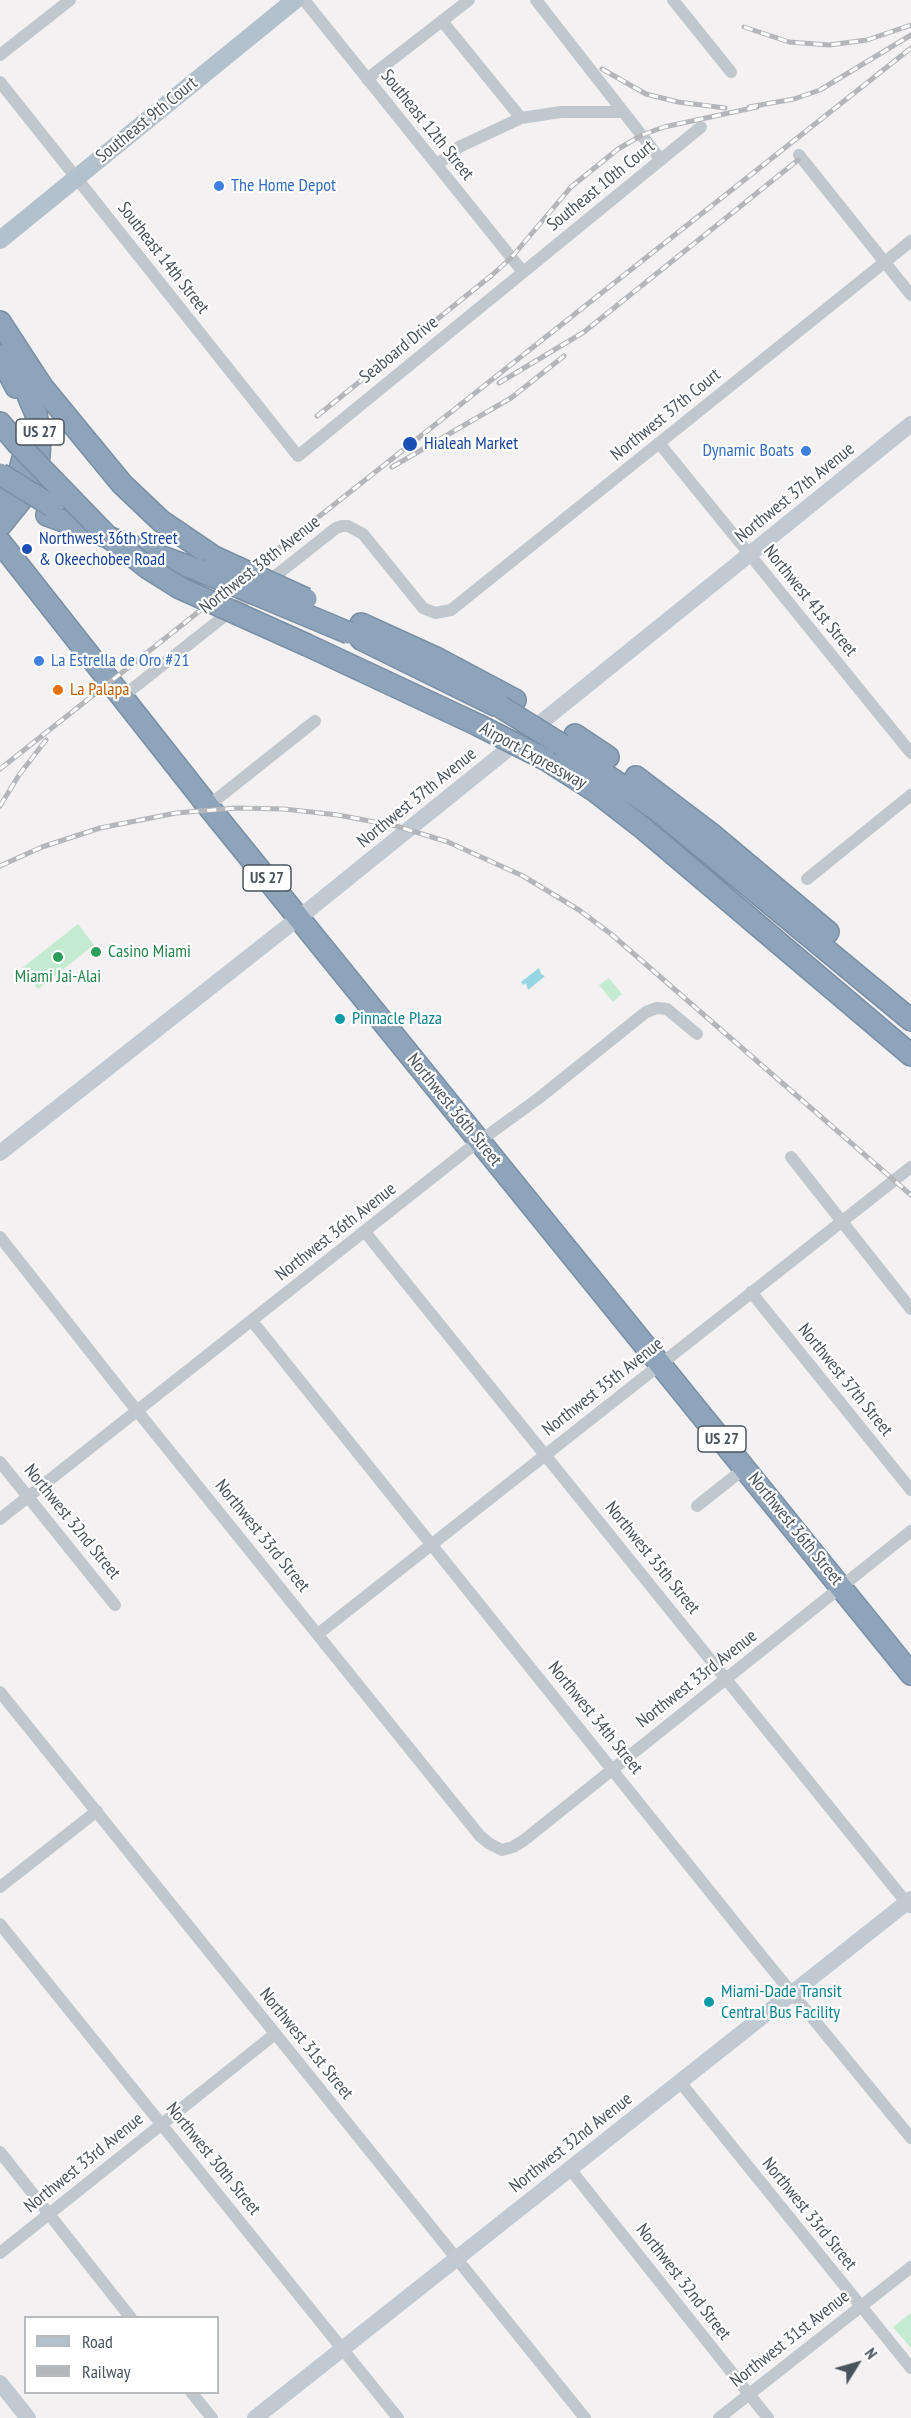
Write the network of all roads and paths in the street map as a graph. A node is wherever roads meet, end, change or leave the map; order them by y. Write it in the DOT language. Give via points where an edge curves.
graph roads {
  1 [pos="70,0"];
  2 [pos="295,0"];
  3 [pos="304,0"];
  4 [pos="469,0"];
  5 [pos="536,0"];
  6 [pos="673,0"];
  7 [pos="442,21"];
  8 [pos="0,55"];
  9 [pos="730,72"];
  10 [pos="367,79"];
  11 [pos="0,82"];
  12 [pos="623,112"];
  13 [pos="521,118"];
  14 [pos="701,127"];
  15 [pos="799,155"];
  16 [pos="661,160"];
  17 [pos="436,165"];
  18 [pos="77,178"];
  19 [pos="0,240"];
  20 [pos="911,241"];
  21 [pos="885,262"];
  22 [pos="523,272"];
  23 [pos="911,295"];
  24 [pos="0,322"];
  25 [pos="0,334"];
  26 [pos="0,356"];
  27 [pos="911,424"];
  28 [pos="0,425"];
  29 [pos="659,443"];
  30 [pos="298,456"];
  31 [pos="0,474"];
  32 [pos="0,492"];
  33 [pos="0,503"];
  34 [pos="50,511"];
  35 [pos="0,526"];
  36 [pos="4,553"];
  37 [pos="750,555"];
  38 [pos="206,563"];
  39 [pos="441,613"];
  40 [pos="122,698"];
  41 [pos="315,721"];
  42 [pos="568,740"];
  43 [pos="911,753"];
  44 [pos="911,795"];
  45 [pos="208,806"];
  46 [pos="807,879"];
  47 [pos="299,918"];
  48 [pos="911,1003"];
  49 [pos="911,1020"];
  50 [pos="697,1034"];
  51 [pos="911,1055"];
  52 [pos="480,1141"];
  53 [pos="0,1153"];
  54 [pos="791,1157"];
  55 [pos="911,1167"];
  56 [pos="841,1221"];
  57 [pos="365,1232"];
  58 [pos="0,1237"];
  59 [pos="751,1292"];
  60 [pos="911,1309"];
  61 [pos="252,1321"];
  62 [pos="661,1364"];
  63 [pos="137,1412"];
  64 [pos="546,1455"];
  65 [pos="0,1462"];
  66 [pos="745,1468"];
  67 [pos="911,1490"];
  68 [pos="29,1496"];
  69 [pos="697,1506"];
  70 [pos="0,1520"];
  71 [pos="911,1531"];
  72 [pos="432,1545"];
  73 [pos="842,1587"];
  74 [pos="115,1605"];
  75 [pos="318,1634"];
  76 [pos="911,1674"];
  77 [pos="726,1679"];
  78 [pos="0,1692"];
  79 [pos="613,1769"];
  80 [pos="97,1811"];
  81 [pos="502,1850"];
  82 [pos="0,1887"];
  83 [pos="909,1903"];
  84 [pos="0,1924"];
  85 [pos="793,1993"];
  86 [pos="275,2034"];
  87 [pos="680,2082"];
  88 [pos="162,2124"];
  89 [pos="911,2138"];
  90 [pos="0,2152"];
  91 [pos="570,2169"];
  92 [pos="49,2214"];
  93 [pos="0,2253"];
  94 [pos="456,2259"];
  95 [pos="911,2266"];
  96 [pos="861,2307"];
  97 [pos="129,2316"];
  98 [pos="342,2349"];
  99 [pos="911,2368"];
  100 [pos="0,2384"];
  101 [pos="193,2394"];
  102 [pos="749,2394"];
  103 [pos="28,2418"];
  104 [pos="212,2418"];
  105 [pos="255,2418"];
  106 [pos="398,2418"];
  107 [pos="585,2418"];
  108 [pos="719,2418"];
  109 [pos="768,2418"];
  1 -- 8 [label="street"];
  2 -- 18 [label="main road, Southeast 9th Court"];
  3 -- 10 [label="street, Southeast 12th Street"];
  4 -- 7 [label="street"];
  5 -- 12 [label="street"];
  6 -- 9 [label="street"];
  7 -- 10 [label="street"];
  7 -- 13 [label="street"];
  10 -- 17 [label="street, Southeast 12th Street"];
  11 -- 18 [label="street, Southeast 14th Street"];
  12 -- 13 [label="street" via="561,112"];
  12 -- 16 [label="street"];
  13 -- 17 [label="street" via="459,147"];
  14 -- 16 [label="street, Southeast 10th Court"];
  15 -- 21 [label="street"];
  16 -- 22 [label="street, Southeast 10th Court"];
  17 -- 22 [label="street, Southeast 12th Street"];
  18 -- 19 [label="main road, Southeast 9th Court"];
  18 -- 30 [label="street, Southeast 14th Street"];
  20 -- 21 [label="street, Northwest 37th Court"];
  21 -- 23 [label="street"];
  21 -- 29 [label="street, Northwest 37th Court"];
  22 -- 30 [label="street, Seaboard Drive"];
  24 -- 38 [label="highway" via="43,388 122,484"];
  25 -- 35 [label="highway, US 27" via="29,395 40,442 29,488"];
  26 -- 33 [label="highway, US 27" via="22,405 27,440 22,466"];
  27 -- 37 [label="street, Northwest 37th Avenue"];
  28 -- 51 [label="highway, Airport Expressway, bridge" via="106,536 180,588 478,726 545,759 595,791"];
  29 -- 37 [label="street, Northwest 41st Street"];
  29 -- 39 [label="street, Northwest 37th Court" via="461,603"];
  31 -- 34 [label="highway, bridge"];
  32 -- 34 [label="highway, Airport Expressway"];
  34 -- 38 [label="highway, Airport Expressway" via="81,526"];
  36 -- 40 [label="highway, Northwest 36th Street / US 27"];
  37 -- 43 [label="street, Northwest 41st Street"];
  37 -- 47 [label="street, Northwest 37th Avenue"];
  38 -- 42 [label="highway, Airport Expressway, bridge" via="355,628 508,704"];
  39 -- 40 [label="street, Northwest 38th Avenue" via="417,603 363,534 342,526"];
  40 -- 45 [label="highway, Northwest 36th Street / US 27"];
  41 -- 45 [label="street"];
  42 -- 48 [label="highway" via="631,773 710,833"];
  42 -- 49 [label="highway, Airport Expressway"];
  44 -- 46 [label="street"];
  45 -- 47 [label="highway, Northwest 36th Street / US 27"];
  47 -- 52 [label="highway, Northwest 36th Street / US 27"];
  47 -- 53 [label="street, Northwest 37th Avenue"];
  50 -- 52 [label="street, Northwest 36th Avenue" via="672,1012 657,1008 646,1012"];
  52 -- 57 [label="street, Northwest 36th Avenue"];
  52 -- 62 [label="highway, Northwest 36th Street / US 27"];
  54 -- 56 [label="street"];
  55 -- 56 [label="street, Northwest 35th Avenue"];
  56 -- 59 [label="street, Northwest 35th Avenue"];
  56 -- 60 [label="street"];
  57 -- 61 [label="street, Northwest 36th Avenue"];
  57 -- 64 [label="street, Northwest 35th Street"];
  58 -- 63 [label="street, Northwest 33rd Street"];
  59 -- 62 [label="street, Northwest 35th Avenue"];
  59 -- 67 [label="street, Northwest 37th Street"];
  61 -- 63 [label="street, Northwest 36th Avenue"];
  61 -- 72 [label="street, Northwest 34th Street"];
  62 -- 64 [label="street, Northwest 35th Avenue"];
  62 -- 66 [label="highway, Northwest 36th Street / US 27"];
  63 -- 68 [label="street, Northwest 36th Avenue"];
  63 -- 75 [label="street, Northwest 33rd Street"];
  64 -- 72 [label="street, Northwest 35th Avenue"];
  64 -- 77 [label="street, Northwest 35th Street"];
  65 -- 68 [label="street, Northwest 32nd Street"];
  66 -- 69 [label="street"];
  66 -- 73 [label="highway, Northwest 36th Street / US 27"];
  68 -- 70 [label="street, Northwest 36th Avenue"];
  68 -- 74 [label="street, Northwest 32nd Street"];
  71 -- 73 [label="street, Northwest 33rd Avenue"];
  72 -- 75 [label="street, Northwest 35th Avenue"];
  72 -- 79 [label="street, Northwest 34th Street"];
  73 -- 76 [label="highway, Northwest 36th Street / US 27"];
  73 -- 77 [label="street, Northwest 33rd Avenue"];
  75 -- 81 [label="street, Northwest 33rd Street" via="480,1836"];
  77 -- 79 [label="street, Northwest 33rd Avenue"];
  77 -- 83 [label="street, Northwest 35th Street"];
  78 -- 80 [label="street, Northwest 31st Street"];
  79 -- 81 [label="street, Northwest 33rd Avenue" via="523,1841"];
  79 -- 85 [label="street, Northwest 34th Street"];
  80 -- 82 [label="street"];
  80 -- 86 [label="street, Northwest 31st Street"];
  83 -- 85 [label="street, Northwest 32nd Avenue"];
  84 -- 88 [label="street, Northwest 30th Street"];
  85 -- 87 [label="street, Northwest 32nd Avenue"];
  85 -- 89 [label="street, Northwest 34th Street"];
  86 -- 88 [label="street, Northwest 33rd Avenue"];
  86 -- 94 [label="street, Northwest 31st Street"];
  87 -- 91 [label="street, Northwest 32nd Avenue"];
  87 -- 96 [label="street, Northwest 33rd Street"];
  88 -- 92 [label="street, Northwest 33rd Avenue"];
  88 -- 98 [label="street, Northwest 30th Street"];
  90 -- 92 [label="street"];
  91 -- 94 [label="street, Northwest 32nd Avenue"];
  91 -- 102 [label="street, Northwest 32nd Street"];
  92 -- 93 [label="street, Northwest 33rd Avenue"];
  92 -- 97 [label="street"];
  94 -- 98 [label="street, Northwest 32nd Avenue"];
  94 -- 107 [label="street, Northwest 31st Street"];
  95 -- 96 [label="street, Northwest 31st Avenue"];
  96 -- 99 [label="street, Northwest 33rd Street"];
  96 -- 102 [label="street, Northwest 31st Avenue"];
  98 -- 105 [label="street, Northwest 32nd Avenue"];
  98 -- 106 [label="street, Northwest 30th Street"];
  100 -- 103 [label="street"];
  101 -- 104 [label="street"];
  102 -- 108 [label="street, Northwest 31st Avenue"];
  102 -- 109 [label="street, Northwest 32nd Street"];
}
